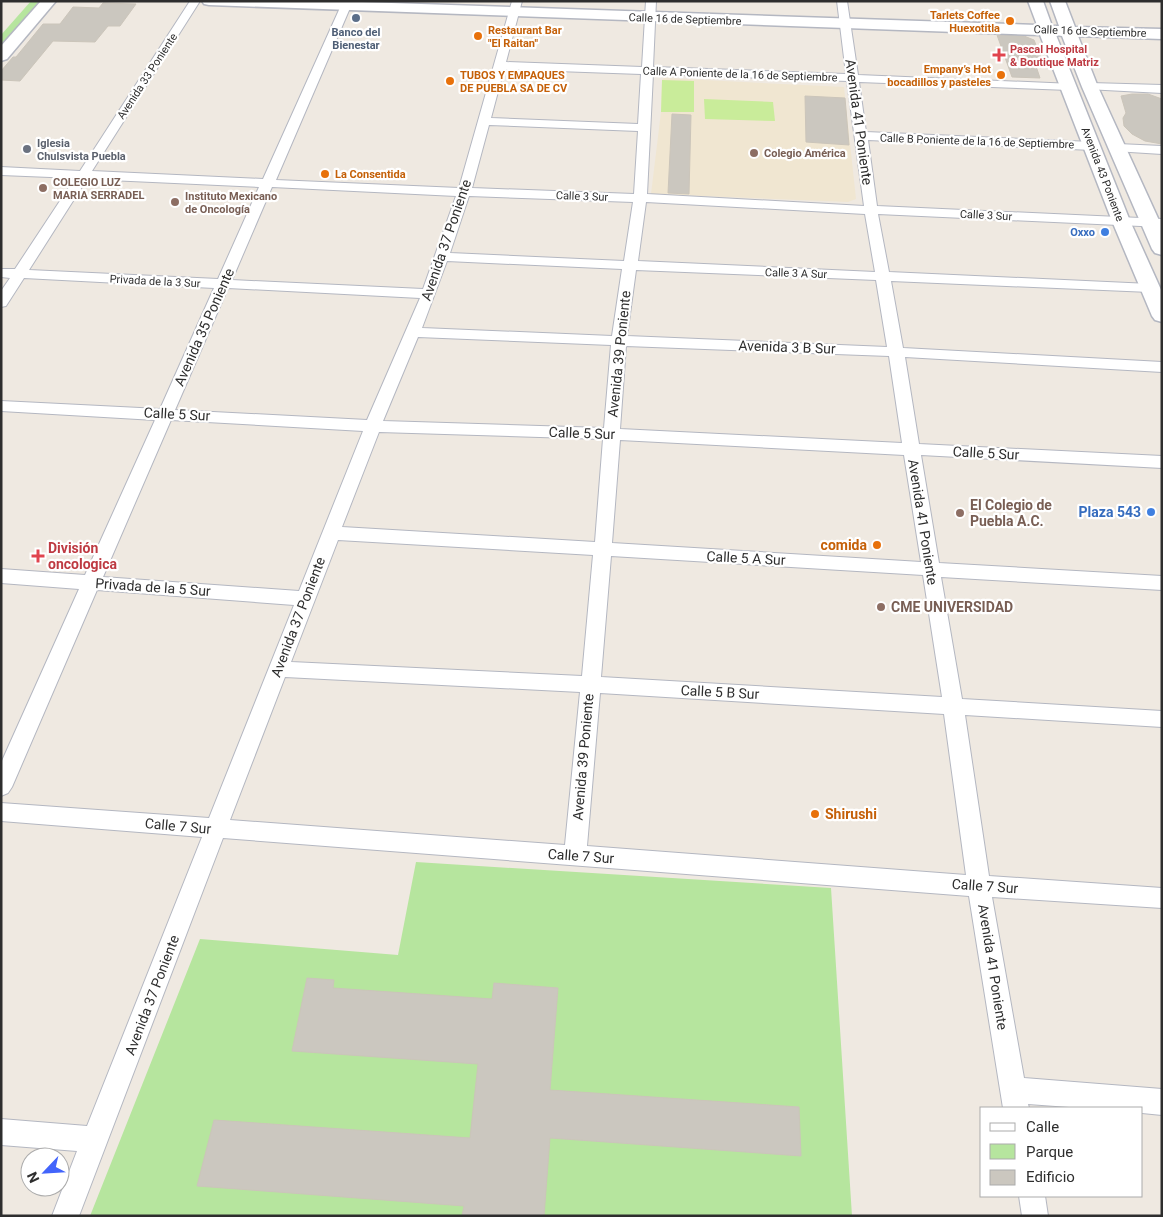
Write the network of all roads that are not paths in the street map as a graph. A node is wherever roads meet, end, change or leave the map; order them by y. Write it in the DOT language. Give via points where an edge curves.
graph roads {
  1 [pos="49,1"];
  2 [pos="195,1"];
  3 [pos="209,1"];
  4 [pos="652,1"];
  5 [pos="842,1"];
  6 [pos="1035,1"];
  7 [pos="1057,1"];
  8 [pos="347,3"];
  9 [pos="515,7"];
  10 [pos="652,18"];
  11 [pos="845,24"];
  12 [pos="1046,30"];
  13 [pos="1068,30"];
  14 [pos="1162,34"];
  15 [pos="1,56"];
  16 [pos="500,65"];
  17 [pos="648,71"];
  18 [pos="854,78"];
  19 [pos="1069,86"];
  20 [pos="1090,87"];
  21 [pos="1162,89"];
  22 [pos="484,121"];
  23 [pos="643,128"];
  24 [pos="862,136"];
  25 [pos="1092,146"];
  26 [pos="1118,148"];
  27 [pos="1162,150"];
  28 [pos="1,171"];
  29 [pos="84,174"];
  30 [pos="268,183"];
  31 [pos="464,192"];
  32 [pos="640,198"];
  33 [pos="872,210"];
  34 [pos="1121,221"];
  35 [pos="1156,222"];
  36 [pos="1162,249"];
  37 [pos="442,257"];
  38 [pos="630,266"];
  39 [pos="1,273"];
  40 [pos="19,274"];
  41 [pos="883,276"];
  42 [pos="224,284"];
  43 [pos="1150,288"];
  44 [pos="429,294"];
  45 [pos="1,303"];
  46 [pos="1162,316"];
  47 [pos="412,332"];
  48 [pos="619,340"];
  49 [pos="896,352"];
  50 [pos="1162,367"];
  51 [pos="1,406"];
  52 [pos="166,413"];
  53 [pos="373,426"];
  54 [pos="611,434"];
  55 [pos="911,449"];
  56 [pos="1162,462"];
  57 [pos="331,533"];
  58 [pos="603,549"];
  59 [pos="930,569"];
  60 [pos="1,576"];
  61 [pos="92,582"];
  62 [pos="1162,583"];
  63 [pos="305,598"];
  64 [pos="278,669"];
  65 [pos="589,684"];
  66 [pos="953,705"];
  67 [pos="1162,719"];
  68 [pos="1,787"];
  69 [pos="1,812"];
  70 [pos="216,829"];
  71 [pos="575,856"];
  72 [pos="979,886"];
  73 [pos="1162,898"];
  74 [pos="1015,1099"];
  75 [pos="1162,1102"];
  76 [pos="1,1132"];
  77 [pos="95,1139"];
  78 [pos="1032,1197"];
  79 [pos="65,1216"];
  80 [pos="1036,1216"];
  1 -- 15 [label="main road"];
  2 -- 29 [label="street, Avenida 33 Poniente"];
  3 -- 8 [label="main road, Calle 16 de Septiembre"];
  4 -- 10 [label="street, Avenida 39 Poniente"];
  5 -- 11 [label="street, Avenida 41 Poniente"];
  6 -- 12 [label="main road, Avenida 43 Poniente"];
  7 -- 13 [label="main road, Avenida 43 Poniente"];
  8 -- 9 [label="main road, Calle 16 de Septiembre"];
  8 -- 30 [label="street, Avenida 35 Poniente"];
  9 -- 10 [label="main road, Calle 16 de Septiembre"];
  9 -- 16 [label="street, Avenida 37 Poniente"];
  10 -- 11 [label="main road, Calle 16 de Septiembre"];
  10 -- 17 [label="street, Avenida 39 Poniente"];
  11 -- 12 [label="main road, Calle 16 de Septiembre"];
  11 -- 18 [label="street, Avenida 41 Poniente"];
  12 -- 13 [label="main road, Calle 16 de Septiembre"];
  12 -- 19 [label="main road, Avenida 43 Poniente"];
  13 -- 14 [label="main road, Calle 16 de Septiembre"];
  13 -- 20 [label="main road, Avenida 43 Poniente"];
  16 -- 17 [label="street, Calle A Poniente de la 16 de Septiembre"];
  16 -- 22 [label="street, Avenida 37 Poniente"];
  17 -- 18 [label="street, Calle A Poniente de la 16 de Septiembre"];
  17 -- 23 [label="street, Avenida 39 Poniente"];
  18 -- 19 [label="street, Calle A Poniente de la 16 de Septiembre"];
  18 -- 24 [label="street, Avenida 41 Poniente"];
  19 -- 25 [label="main road, Avenida 43 Poniente"];
  20 -- 21 [label="street"];
  20 -- 26 [label="main road, Avenida 43 Poniente"];
  22 -- 23 [label="street"];
  22 -- 31 [label="street, Avenida 37 Poniente"];
  23 -- 32 [label="street, Avenida 39 Poniente"];
  24 -- 25 [label="street, Calle B Poniente de la 16 de Septiembre"];
  24 -- 33 [label="street, Avenida 41 Poniente"];
  25 -- 34 [label="main road, Avenida 43 Poniente"];
  26 -- 27 [label="street"];
  26 -- 35 [label="main road, Avenida 43 Poniente"];
  28 -- 29 [label="street, Calle 3 Sur"];
  29 -- 30 [label="street, Calle 3 Sur"];
  29 -- 40 [label="street, Avenida 33 Poniente"];
  30 -- 31 [label="street, Calle 3 Sur"];
  30 -- 42 [label="street, Avenida 35 Poniente"];
  31 -- 32 [label="street, Calle 3 Sur"];
  31 -- 37 [label="street, Avenida 37 Poniente"];
  32 -- 33 [label="street, Calle 3 Sur"];
  32 -- 38 [label="street, Avenida 39 Poniente"];
  33 -- 34 [label="street, Calle 3 Sur"];
  33 -- 41 [label="street, Avenida 41 Poniente"];
  34 -- 35 [label="street, Calle 3 Sur"];
  34 -- 43 [label="main road, Avenida 43 Poniente"];
  35 -- 36 [label="main road, Avenida 43 Poniente"];
  37 -- 38 [label="street, Calle 3 A Sur"];
  37 -- 44 [label="street, Avenida 37 Poniente"];
  38 -- 41 [label="street, Calle 3 A Sur"];
  38 -- 48 [label="street, Avenida 39 Poniente"];
  39 -- 40 [label="street, Privada de la 3 Sur"];
  40 -- 42 [label="street, Privada de la 3 Sur"];
  40 -- 45 [label="street, Avenida 33 Poniente"];
  41 -- 43 [label="street, Calle 3 A Sur"];
  41 -- 49 [label="street, Avenida 41 Poniente"];
  42 -- 44 [label="street, Privada de la 3 Sur"];
  42 -- 52 [label="street, Avenida 35 Poniente"];
  43 -- 46 [label="main road, Avenida 43 Poniente"];
  44 -- 47 [label="street, Avenida 37 Poniente"];
  47 -- 48 [label="street, Avenida 3 B Sur"];
  47 -- 53 [label="street, Avenida 37 Poniente"];
  48 -- 49 [label="street, Avenida 3 B Sur"];
  48 -- 54 [label="street, Avenida 39 Poniente"];
  49 -- 50 [label="street, Avenida 3 B Sur"];
  49 -- 55 [label="street, Avenida 41 Poniente"];
  51 -- 52 [label="street, Calle 5 Sur"];
  52 -- 53 [label="street, Calle 5 Sur"];
  52 -- 61 [label="street, Avenida 35 Poniente"];
  53 -- 54 [label="street, Calle 5 Sur"];
  53 -- 57 [label="street, Avenida 37 Poniente"];
  54 -- 55 [label="street, Calle 5 Sur"];
  54 -- 58 [label="street, Avenida 39 Poniente"];
  55 -- 56 [label="street, Calle 5 Sur"];
  55 -- 59 [label="street, Avenida 41 Poniente"];
  57 -- 58 [label="street, Calle 5 A Sur"];
  57 -- 63 [label="street, Avenida 37 Poniente"];
  58 -- 59 [label="street, Calle 5 A Sur"];
  58 -- 65 [label="street, Avenida 39 Poniente"];
  59 -- 62 [label="street, Calle 5 A Sur"];
  59 -- 66 [label="street, Avenida 41 Poniente"];
  60 -- 61 [label="street, Privada de la 5 Sur"];
  61 -- 63 [label="street, Privada de la 5 Sur"];
  61 -- 68 [label="street, Avenida 35 Poniente"];
  63 -- 64 [label="street, Avenida 37 Poniente"];
  64 -- 65 [label="street, Calle 5 B Sur"];
  64 -- 70 [label="street, Avenida 37 Poniente"];
  65 -- 66 [label="street, Calle 5 B Sur"];
  65 -- 71 [label="street, Avenida 39 Poniente"];
  66 -- 67 [label="street, Calle 5 B Sur"];
  66 -- 72 [label="street, Avenida 41 Poniente"];
  69 -- 70 [label="street, Calle 7 Sur"];
  70 -- 71 [label="street, Calle 7 Sur"];
  70 -- 77 [label="street, Avenida 37 Poniente"];
  71 -- 72 [label="street, Calle 7 Sur"];
  72 -- 73 [label="street, Calle 7 Sur"];
  72 -- 74 [label="street, Avenida 41 Poniente"];
  74 -- 75 [label="street"];
  76 -- 77 [label="street"];
  77 -- 79 [label="street, Avenida 37 Poniente"];
  78 -- 80 [label="street"];
}
